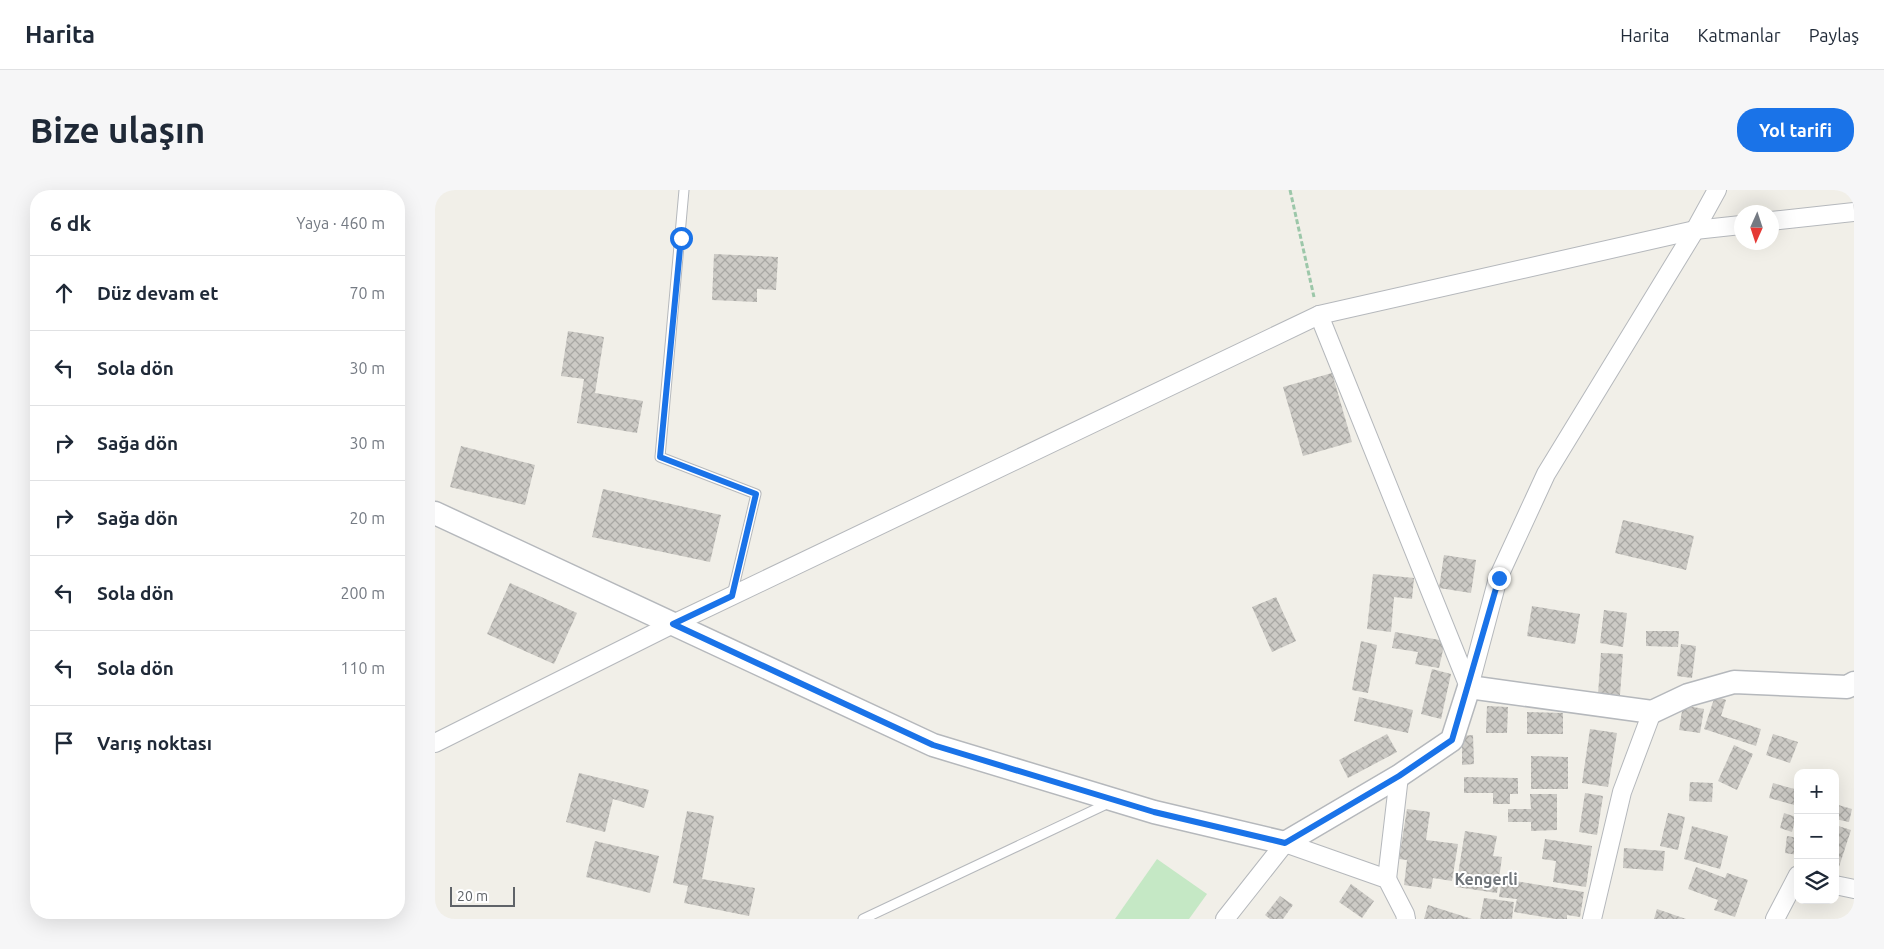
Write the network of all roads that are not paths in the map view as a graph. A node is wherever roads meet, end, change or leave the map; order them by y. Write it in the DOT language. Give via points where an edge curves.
graph roads {
  1 [pos="684,190"];
  2 [pos="1717,190"];
  3 [pos="1854,212"];
  4 [pos="1779,221"];
  5 [pos="1734,226"];
  6 [pos="1695,230"];
  7 [pos="1319,315"];
  8 [pos="435,513"];
  9 [pos="732,596"];
  10 [pos="673,624"];
  11 [pos="1469,687"];
  12 [pos="1852,689"];
  13 [pos="1652,712"];
  14 [pos="435,743"];
  15 [pos="1399,776"];
  16 [pos="1116,800"];
  17 [pos="1285,843"];
  18 [pos="1387,880"];
  19 [pos="1794,883"];
  20 [pos="1839,886"];
  21 [pos="1854,889"];
  22 [pos="863,919"];
  23 [pos="1225,919"];
  24 [pos="1405,919"];
  25 [pos="1592,919"];
  26 [pos="1775,919"];
  1 -- 9 [label="lane" via="660,457 756,494"];
  2 -- 6 [label="street"];
  3 -- 4 [label="street"];
  5 -- 6 [label="street"];
  6 -- 7 [label="street"];
  6 -- 11 [label="street" via="1546,474 1499,578"];
  7 -- 9 [label="street"];
  7 -- 11 [label="street"];
  8 -- 10 [label="street"];
  9 -- 10 [label="street"];
  10 -- 14 [label="street"];
  10 -- 16 [label="street" via="933,745"];
  11 -- 13 [label="street"];
  11 -- 15 [label="street" via="1452,740"];
  12 -- 13 [label="street" via="1734,682 1688,695"];
  13 -- 25 [label="street" via="1622,792"];
  15 -- 17 [label="street"];
  15 -- 18 [label="street"];
  16 -- 17 [label="street"];
  16 -- 22 [label="lane"];
  17 -- 18 [label="street"];
  17 -- 23 [label="street"];
  18 -- 24 [label="street"];
  19 -- 26 [label="street"];
  20 -- 21 [label="street"];
}
